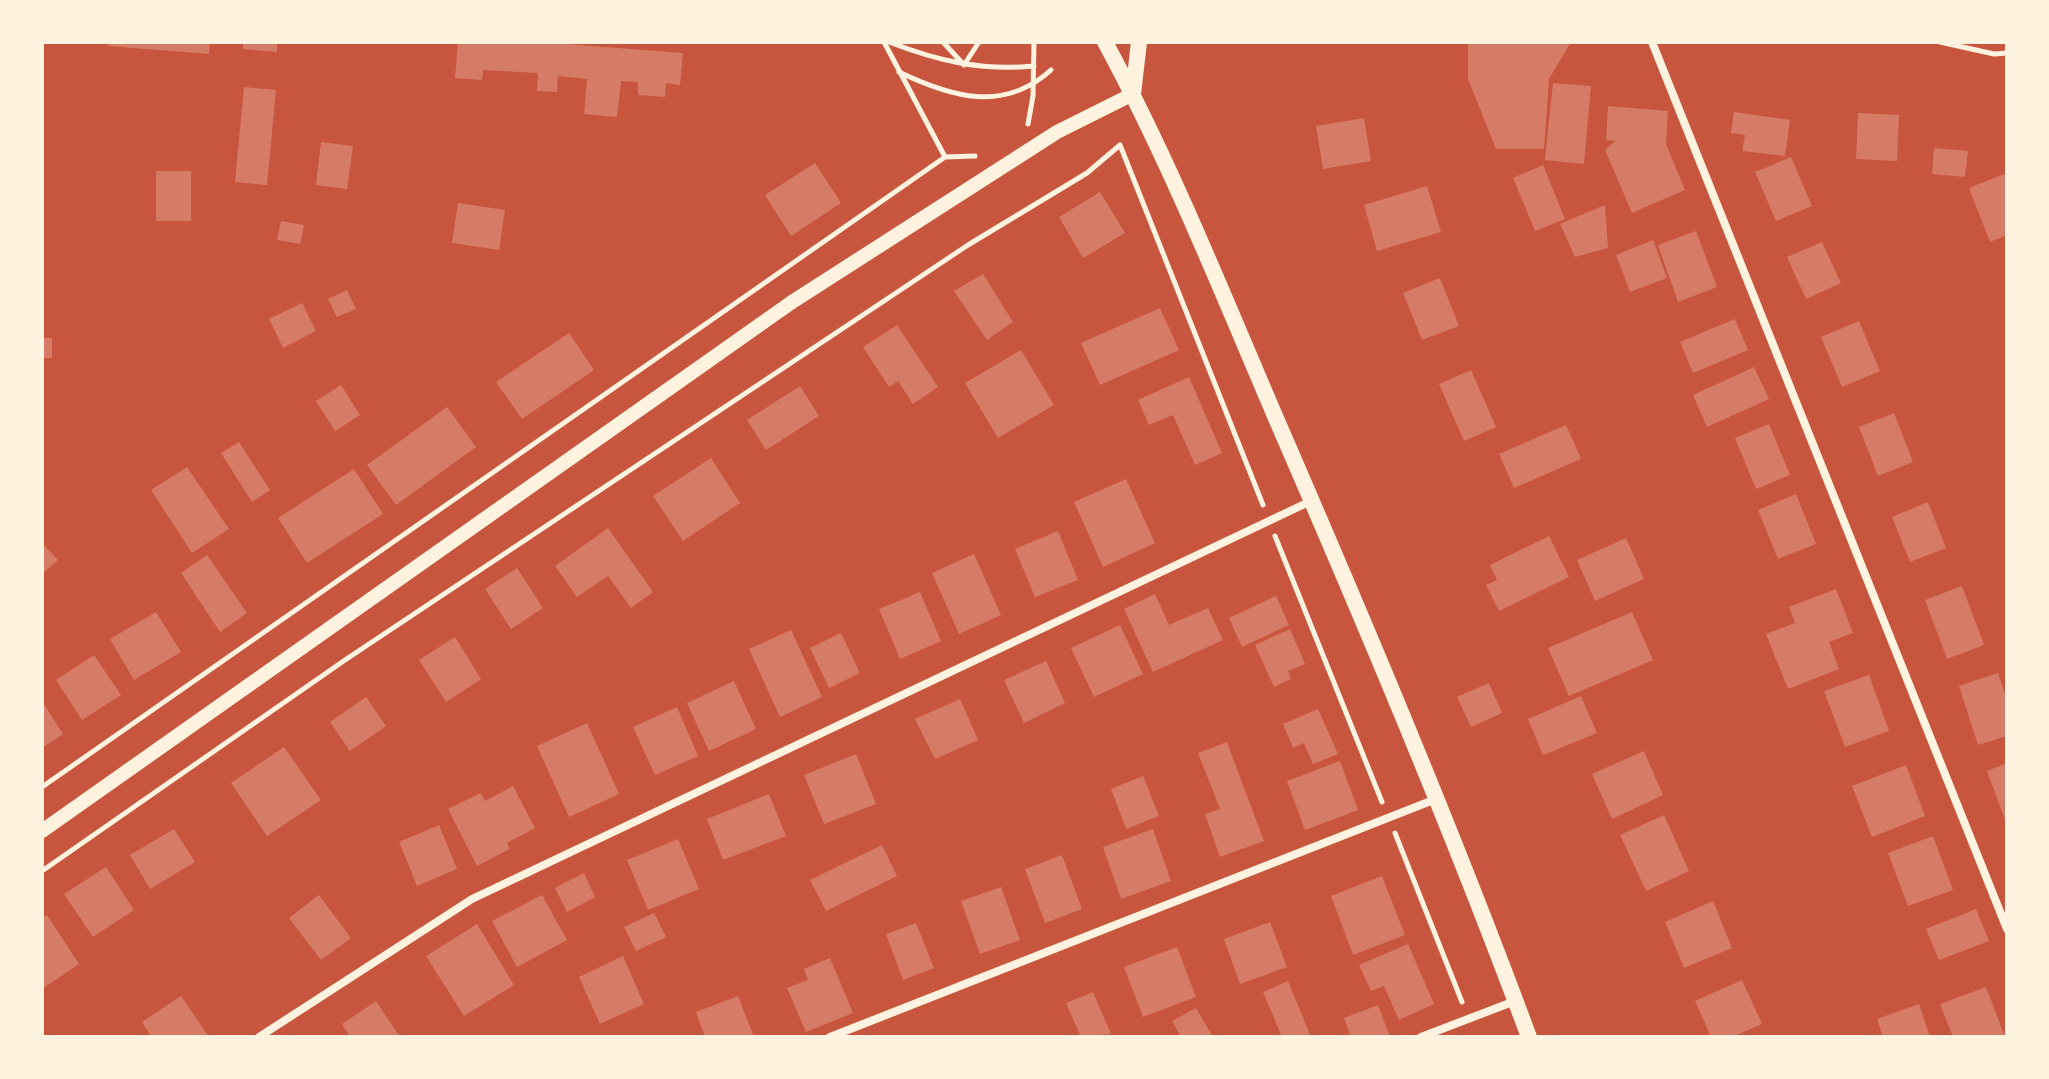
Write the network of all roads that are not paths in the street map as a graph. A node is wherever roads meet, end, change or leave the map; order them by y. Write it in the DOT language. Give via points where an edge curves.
graph roads {
  1 [pos="1105,42"];
  2 [pos="1139,42"];
  3 [pos="1652,42"];
  4 [pos="1133,94"];
  5 [pos="1312,501"];
  6 [pos="1436,798"];
  7 [pos="42,831"];
  8 [pos="2007,929"];
  9 [pos="1516,1001"];
  10 [pos="259,1037"];
  11 [pos="830,1037"];
  12 [pos="1421,1037"];
  13 [pos="1529,1037"];
  1 -- 4 [label="main road"];
  2 -- 4 [label="main road"];
  3 -- 8 [label="street"];
  4 -- 5 [label="main road"];
  4 -- 7 [label="street" via="1021,155 792,302"];
  5 -- 6 [label="main road"];
  5 -- 10 [label="street" via="472,899"];
  6 -- 9 [label="main road"];
  6 -- 11 [label="street"];
  9 -- 12 [label="street"];
  9 -- 13 [label="main road"];
}
